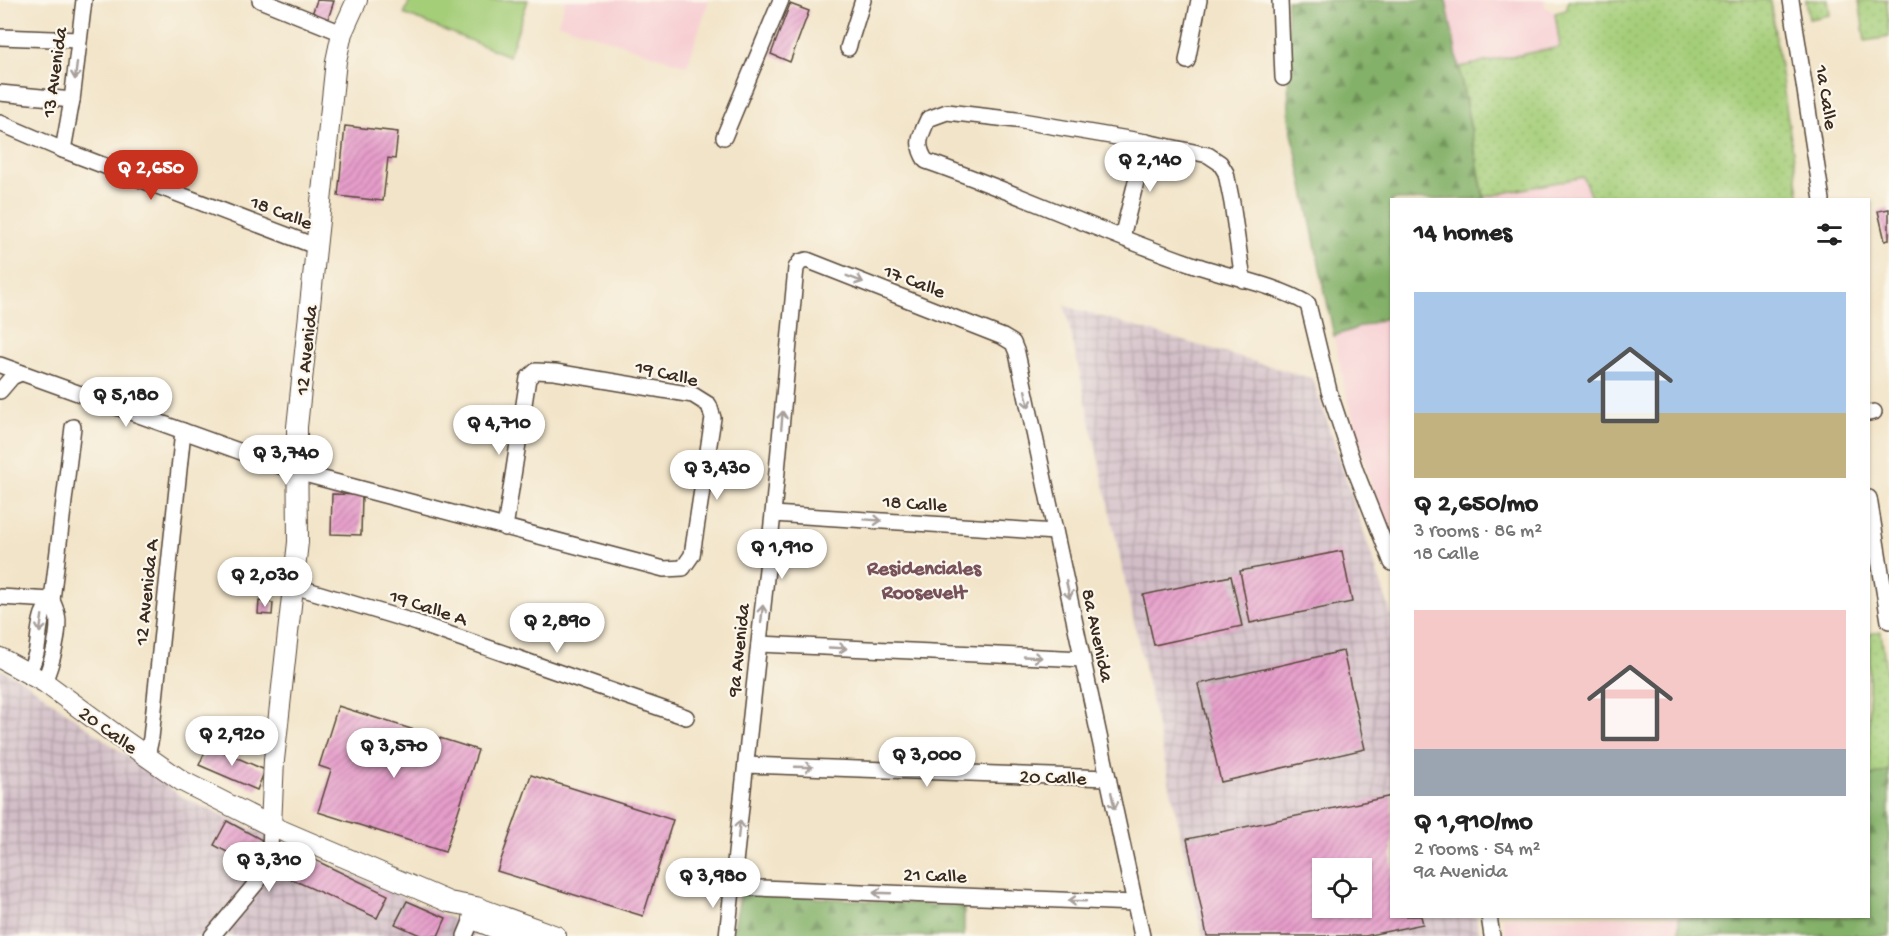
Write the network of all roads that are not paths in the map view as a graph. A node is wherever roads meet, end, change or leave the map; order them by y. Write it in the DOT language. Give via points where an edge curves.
graph roads {
  1 [pos="84,0"];
  2 [pos="260,0"];
  3 [pos="357,0"];
  4 [pos="781,0"];
  5 [pos="864,0"];
  6 [pos="1199,0"];
  7 [pos="1280,0"];
  8 [pos="1791,0"];
  9 [pos="342,33"];
  10 [pos="0,37"];
  11 [pos="79,40"];
  12 [pos="848,48"];
  13 [pos="1186,61"];
  14 [pos="1283,78"];
  15 [pos="0,93"];
  16 [pos="72,100"];
  17 [pos="0,123"];
  18 [pos="724,137"];
  19 [pos="1146,142"];
  20 [pos="63,150"];
  21 [pos="1822,198"];
  22 [pos="1122,237"];
  23 [pos="315,246"];
  24 [pos="800,262"];
  25 [pos="1243,280"];
  26 [pos="1013,343"];
  27 [pos="0,365"];
  28 [pos="21,373"];
  29 [pos="0,391"];
  30 [pos="73,427"];
  31 [pos="183,431"];
  32 [pos="297,472"];
  33 [pos="1870,504"];
  34 [pos="773,514"];
  35 [pos="505,528"];
  36 [pos="1055,532"];
  37 [pos="1390,558"];
  38 [pos="294,586"];
  39 [pos="0,597"];
  40 [pos="52,600"];
  41 [pos="1889,621"];
  42 [pos="759,644"];
  43 [pos="0,658"];
  44 [pos="1083,659"];
  45 [pos="36,677"];
  46 [pos="686,717"];
  47 [pos="147,756"];
  48 [pos="746,765"];
  49 [pos="1108,778"];
  50 [pos="271,826"];
  51 [pos="733,887"];
  52 [pos="449,902"];
  53 [pos="1135,903"];
  54 [pos="1489,918"];
  55 [pos="469,927"];
  56 [pos="216,935"];
  57 [pos="515,936"];
  58 [pos="556,936"];
  59 [pos="727,936"];
  60 [pos="1142,936"];
  61 [pos="1492,936"];
  1 -- 11 [label="street, 13 Avenida"];
  2 -- 9 [label="street"];
  3 -- 9 [label="main road, 12 Avenida"];
  4 -- 18 [label="street"];
  5 -- 12 [label="street"];
  6 -- 13 [label="street"];
  7 -- 14 [label="street"];
  8 -- 21 [label="street, 1a Calle"];
  9 -- 23 [label="main road, 12 Avenida"];
  10 -- 11 [label="street"];
  11 -- 16 [label="street, 13 Avenida, one-way"];
  15 -- 16 [label="street"];
  16 -- 20 [label="street, 13 Avenida"];
  17 -- 20 [label="street, 18 Calle"];
  19 -- 22 [label="street"];
  19 -- 22 [label="street" via="947,112 928,119 920,137 919,151 926,161"];
  19 -- 25 [label="street" via="1208,155 1220,163 1232,203"];
  20 -- 23 [label="street, 18 Calle"];
  22 -- 25 [label="street"];
  23 -- 32 [label="main road, 12 Avenida" via="297,428"];
  24 -- 26 [label="street, 17 Calle, one-way" via="807,260"];
  34 -- 24 [label="street, 9a Avenida, one-way" via="796,268"];
  25 -- 37 [label="street" via="1295,296 1308,304 1329,391"];
  26 -- 36 [label="street, 8a Avenida, one-way"];
  27 -- 28 [label="street, 19 Calle"];
  28 -- 29 [label="street"];
  28 -- 31 [label="street, 19 Calle"];
  30 -- 40 [label="street"];
  31 -- 32 [label="street, 19 Calle"];
  31 -- 47 [label="street, 12 Avenida A"];
  32 -- 35 [label="street, 19 Calle"];
  32 -- 38 [label="main road, 12 Avenida"];
  33 -- 41 [label="street"];
  34 -- 36 [label="street, 18 Calle, one-way"];
  42 -- 34 [label="street, 9a Avenida, one-way"];
  35 -- 35 [label="street, 19 Calle" via="664,569 682,568 692,555 713,418 709,405 693,395 536,370 528,378"];
  36 -- 44 [label="street, 8a Avenida, one-way"];
  38 -- 46 [label="street, 19 Calle A" via="417,623"];
  38 -- 50 [label="main road, 12 Avenida" via="274,760"];
  39 -- 40 [label="street"];
  40 -- 45 [label="street" via="58,615 56,642 51,666"];
  42 -- 44 [label="street, one-way"];
  42 -- 48 [label="street, 9a Avenida"];
  43 -- 45 [label="main road, 20 Calle"];
  44 -- 49 [label="street, 8a Avenida"];
  45 -- 47 [label="main road, 20 Calle"];
  47 -- 50 [label="main road, 20 Calle" via="182,781"];
  48 -- 49 [label="street, 20 Calle, one-way"];
  51 -- 48 [label="street, 9a Avenida, one-way"];
  49 -- 53 [label="street, 8a Avenida, one-way"];
  50 -- 52 [label="main road, 20 Calle"];
  50 -- 56 [label="street, 12 Avenida" via="270,851 258,881"];
  53 -- 51 [label="street, 21 Calle, one-way"];
  51 -- 59 [label="street, 9a Avenida"];
  52 -- 55 [label="main road, 20 Calle"];
  52 -- 58 [label="main road, 20 Calle" via="476,907"];
  53 -- 60 [label="street, 8a Avenida"];
  54 -- 61 [label="street"];
  55 -- 57 [label="main road, 20 Calle"];
}
